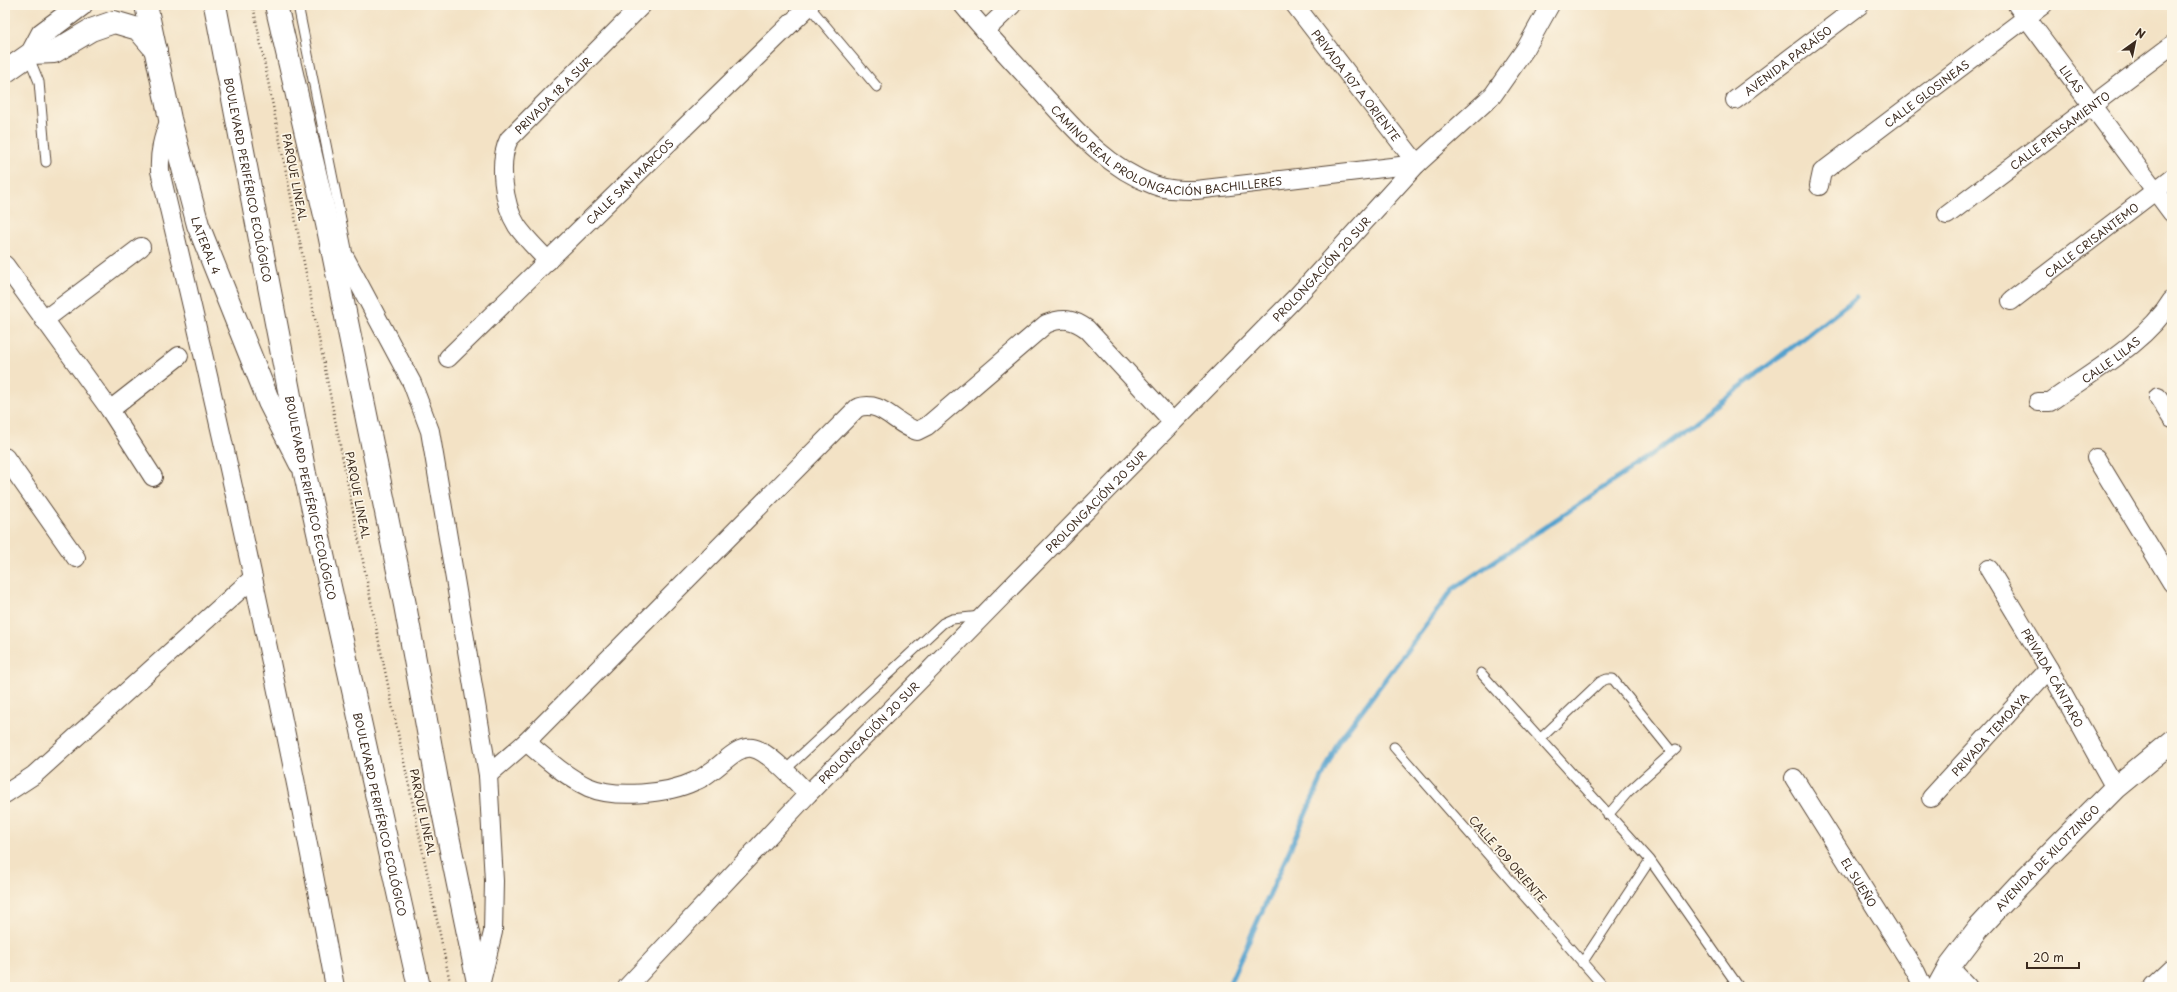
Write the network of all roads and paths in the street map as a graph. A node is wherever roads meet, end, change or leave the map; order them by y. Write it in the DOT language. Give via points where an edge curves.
graph roads {
  1 [pos="81,5"];
  2 [pos="91,5"];
  3 [pos="146,5"];
  4 [pos="215,5"];
  5 [pos="253,5"];
  6 [pos="276,5"];
  7 [pos="298,5"];
  8 [pos="642,5"];
  9 [pos="963,5"];
  10 [pos="1012,5"];
  11 [pos="1295,5"];
  12 [pos="1550,5"];
  13 [pos="1860,5"];
  14 [pos="2043,5"];
  15 [pos="810,6"];
  16 [pos="2022,11"];
  17 [pos="104,25"];
  18 [pos="985,31"];
  19 [pos="2172,45"];
  20 [pos="156,51"];
  21 [pos="30,54"];
  22 [pos="5,72"];
  23 [pos="877,87"];
  24 [pos="1735,100"];
  25 [pos="2092,106"];
  26 [pos="170,119"];
  27 [pos="46,162"];
  28 [pos="1417,164"];
  29 [pos="2172,178"];
  30 [pos="1819,186"];
  31 [pos="2156,191"];
  32 [pos="2172,213"];
  33 [pos="1947,215"];
  34 [pos="327,224"];
  35 [pos="141,247"];
  36 [pos="548,261"];
  37 [pos="5,265"];
  38 [pos="351,268"];
  39 [pos="2172,300"];
  40 [pos="2011,301"];
  41 [pos="44,320"];
  42 [pos="179,356"];
  43 [pos="448,358"];
  44 [pos="2158,397"];
  45 [pos="2038,402"];
  46 [pos="110,410"];
  47 [pos="2172,419"];
  48 [pos="1173,422"];
  49 [pos="5,457"];
  50 [pos="2096,458"];
  51 [pos="305,474"];
  52 [pos="153,477"];
  53 [pos="76,558"];
  54 [pos="1989,569"];
  55 [pos="253,578"];
  56 [pos="2172,583"];
  57 [pos="982,616"];
  58 [pos="2049,669"];
  59 [pos="1481,674"];
  60 [pos="1540,739"];
  61 [pos="2172,741"];
  62 [pos="526,742"];
  63 [pos="1394,747"];
  64 [pos="784,772"];
  65 [pos="488,775"];
  66 [pos="1794,778"];
  67 [pos="2115,788"];
  68 [pos="5,794"];
  69 [pos="808,794"];
  70 [pos="1931,798"];
  71 [pos="1608,815"];
  72 [pos="1650,860"];
  73 [pos="1582,963"];
  74 [pos="1949,967"];
  75 [pos="2172,969"];
  76 [pos="335,987"];
  77 [pos="419,987"];
  78 [pos="451,987"];
  79 [pos="479,987"];
  80 [pos="627,987"];
  81 [pos="1604,987"];
  82 [pos="1739,987"];
  83 [pos="1923,987"];
  84 [pos="1938,987"];
  85 [pos="1968,987"];
  86 [pos="2153,987"];
  1 -- 21 [label="main road" via="42,34"];
  2 -- 17 [label="main road"];
  3 -- 20 [label="main road, LATERAL 4"];
  4 -- 51 [label="main road, BOULEVARD PERIFÉRICO ECOLÓGICO"];
  5 -- 78 [label="path, PARQUE LINEAL"];
  6 -- 34 [label="main road"];
  7 -- 38 [label="lane"];
  8 -- 36 [label="street, PRIVADA 18 A SUR" via="509,138 504,148 502,172 512,217"];
  9 -- 18 [label="street, CAMINO REAL PROLONGACIÓN BACHILLERES"];
  10 -- 18 [label="street"];
  11 -- 28 [label="street, PRIVADA 107 A ORIENTE"];
  12 -- 28 [label="street, PROLONGACIÓN 20 SUR" via="1526,48 1493,95"];
  13 -- 24 [label="street, AVENIDA PARAÍSO"];
  14 -- 16 [label="street, CALLE GLOSINEAS"];
  15 -- 23 [label="lane"];
  15 -- 36 [label="street, CALLE SAN MARCOS"];
  16 -- 25 [label="street, LILAS"];
  16 -- 30 [label="street, CALLE GLOSINEAS" via="1822,172"];
  17 -- 20 [label="main road" via="114,22 138,30"];
  17 -- 21 [label="main road" via="54,52"];
  18 -- 28 [label="street, CAMINO REAL PROLONGACIÓN BACHILLERES" via="1097,151 1130,174 1155,185 1175,190 1196,190"];
  19 -- 25 [label="street, CALLE PENSAMIENTO"];
  20 -- 26 [label="main road, LATERAL 4"];
  21 -- 22 [label="main road"];
  21 -- 27 [label="lane" via="39,82"];
  25 -- 31 [label="street, LILAS"];
  25 -- 33 [label="street, CALLE PENSAMIENTO"];
  26 -- 51 [label="main road, LATERAL 4" via="198,225 270,402"];
  26 -- 55 [label="street" via="159,154 160,171 216,403"];
  28 -- 48 [label="street, PROLONGACIÓN 20 SUR" via="1298,295"];
  29 -- 31 [label="street, CALLE CRISANTEMO"];
  31 -- 32 [label="street"];
  31 -- 40 [label="street, CALLE CRISANTEMO"];
  34 -- 38 [label="street"];
  34 -- 79 [label="main road" via="405,605 440,797"];
  35 -- 41 [label="street"];
  36 -- 43 [label="street, CALLE SAN MARCOS"];
  37 -- 41 [label="street"];
  38 -- 65 [label="street" via="412,383 430,431"];
  39 -- 45 [label="street, CALLE LILAS" via="2157,322 2142,336 2050,402"];
  41 -- 46 [label="street"];
  42 -- 46 [label="street"];
  44 -- 47 [label="street"];
  46 -- 52 [label="street"];
  48 -- 57 [label="street, PROLONGACIÓN 20 SUR"];
  48 -- 62 [label="street" via="1087,329 1075,320 1066,318 1046,324 927,426 917,431 907,428 876,405 867,404 857,408"];
  49 -- 53 [label="street"];
  50 -- 56 [label="street"];
  51 -- 77 [label="main road, BOULEVARD PERIFÉRICO ECOLÓGICO"];
  54 -- 58 [label="street, PRIVADA CÁNTARO"];
  55 -- 68 [label="street" via="34,774"];
  55 -- 76 [label="street" via="306,826"];
  57 -- 64 [label="lane" via="952,619 943,623"];
  57 -- 69 [label="street, PROLONGACIÓN 20 SUR"];
  58 -- 67 [label="street, PRIVADA CÁNTARO"];
  58 -- 70 [label="street, PRIVADA TEMOAYA"];
  59 -- 60 [label="lane"];
  60 -- 71 [label="lane"];
  60 -- 71 [label="lane" via="1600,682 1613,679 1674,751 1628,792"];
  61 -- 67 [label="main road, AVENIDA DE XILOTZINGO"];
  62 -- 64 [label="street" via="555,766 588,787 606,793 657,792 677,788 695,781 740,750 751,748 763,753"];
  62 -- 65 [label="street"];
  63 -- 73 [label="lane, CALLE 109 ORIENTE"];
  64 -- 69 [label="street"];
  65 -- 79 [label="street" via="494,882 493,932"];
  66 -- 83 [label="street, EL SUEÑO"];
  67 -- 74 [label="main road, AVENIDA DE XILOTZINGO" via="1983,924"];
  69 -- 80 [label="street, PROLONGACIÓN 20 SUR"];
  71 -- 72 [label="lane"];
  72 -- 73 [label="lane"];
  72 -- 82 [label="lane"];
  73 -- 81 [label="lane, CALLE 109 ORIENTE"];
  74 -- 84 [label="main road, AVENIDA DE XILOTZINGO"];
  74 -- 85 [label="street"];
  75 -- 86 [label="street"];
}
